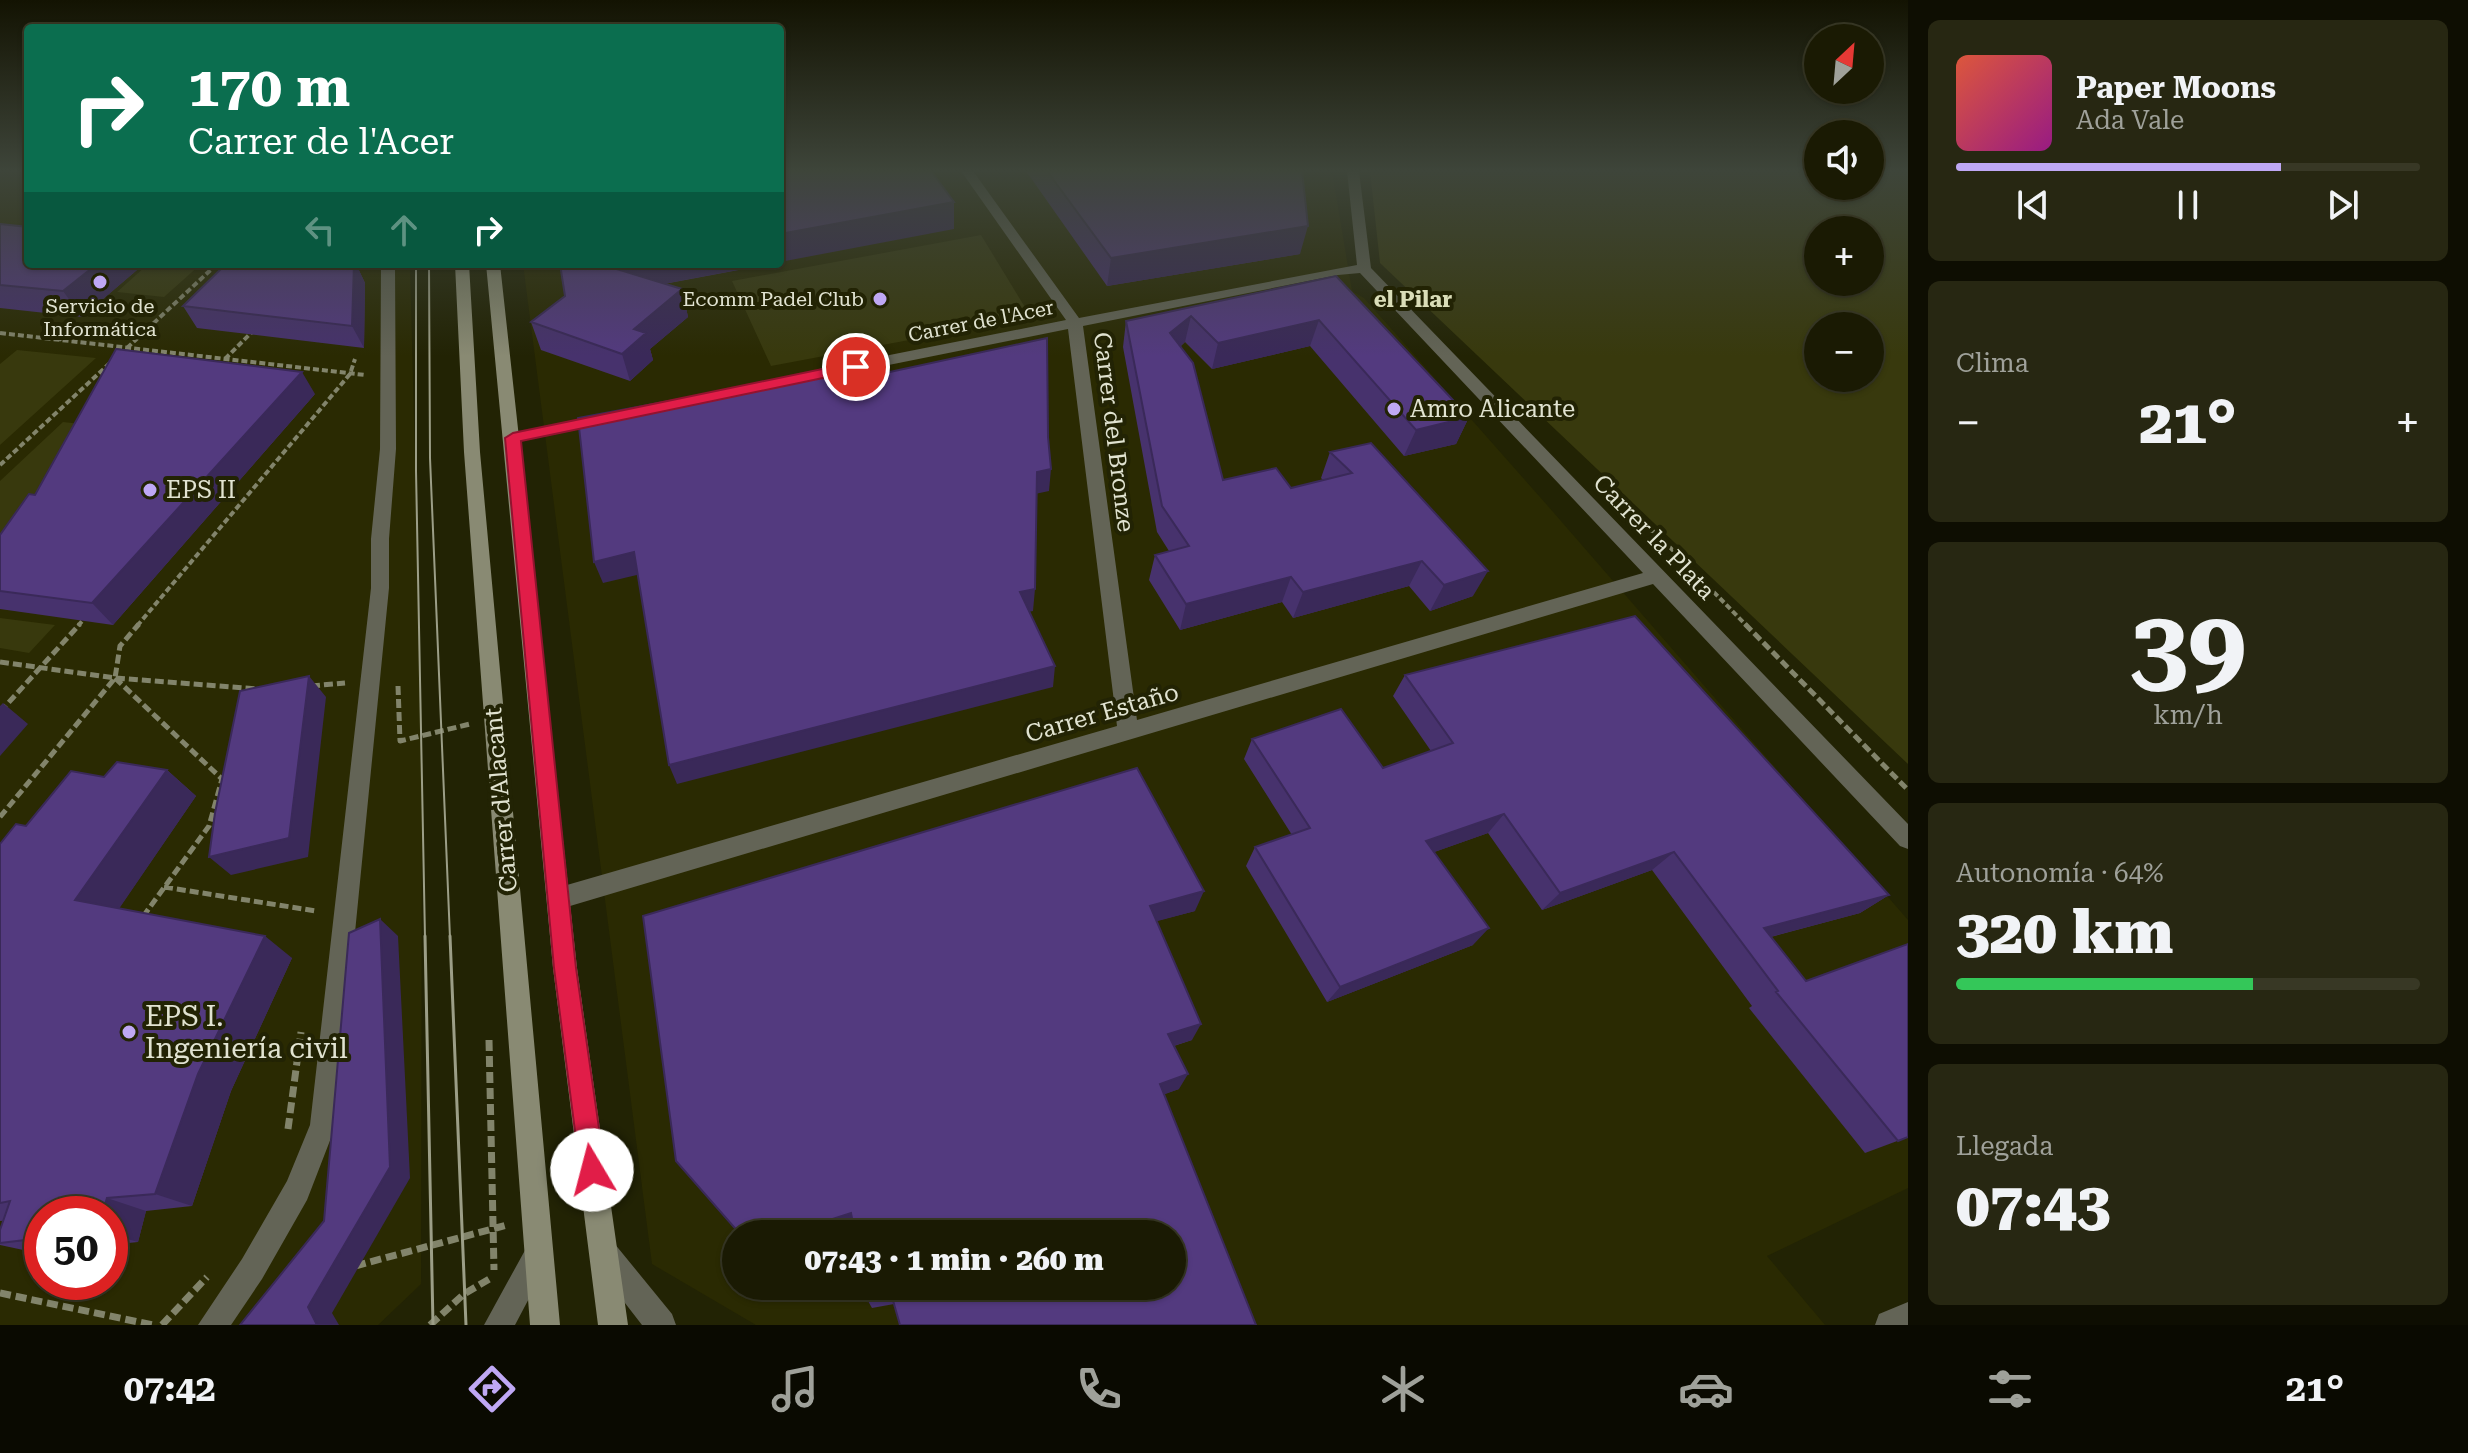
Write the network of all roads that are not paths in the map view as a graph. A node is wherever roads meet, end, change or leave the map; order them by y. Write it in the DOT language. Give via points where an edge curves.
graph roads {
  1 [pos="1011,233"];
  2 [pos="1360,233"];
  3 [pos="388,268"];
  4 [pos="462,268"];
  5 [pos="493,268"];
  6 [pos="1364,269"];
  7 [pos="1075,322"];
  8 [pos="809,376"];
  9 [pos="622,415"];
  10 [pos="513,438"];
  11 [pos="1658,576"];
  12 [pos="1128,733"];
  13 [pos="1908,839"];
  14 [pos="560,898"];
  15 [pos="603,1252"];
  16 [pos="539,1253"];
  17 [pos="1908,1317"];
  18 [pos="213,1325"];
  19 [pos="499,1325"];
  20 [pos="545,1325"];
  21 [pos="613,1325"];
  22 [pos="661,1325"];
  23 [pos="1890,1325"];
  1 -- 7 [label="street, Carrer del Bronze"];
  2 -- 6 [label="street"];
  3 -- 18 [label="street" via="388,449 380,588 323,1125 297,1190"];
  4 -- 16 [label="main road, Carrer d'Alacant" via="473,468"];
  5 -- 10 [label="main road, Carrer d'Alacant"];
  6 -- 7 [label="street, Carrer de l'Acer"];
  6 -- 11 [label="street, Carrer la Plata"];
  7 -- 8 [label="street, Carrer de l'Acer"];
  7 -- 12 [label="street, Carrer del Bronze"];
  9 -- 10 [label="street"];
  10 -- 14 [label="main road, Carrer d'Alacant"];
  11 -- 12 [label="street, Carrer Estaño"];
  11 -- 13 [label="street, Carrer la Plata"];
  12 -- 14 [label="street, Carrer Estaño"];
  14 -- 15 [label="main road, Carrer d'Alacant"];
  15 -- 21 [label="main road, Carrer d'Alacant"];
  15 -- 22 [label="street"];
  16 -- 19 [label="street"];
  16 -- 20 [label="main road, Carrer d'Alacant"];
  17 -- 23 [label="street"];
}
